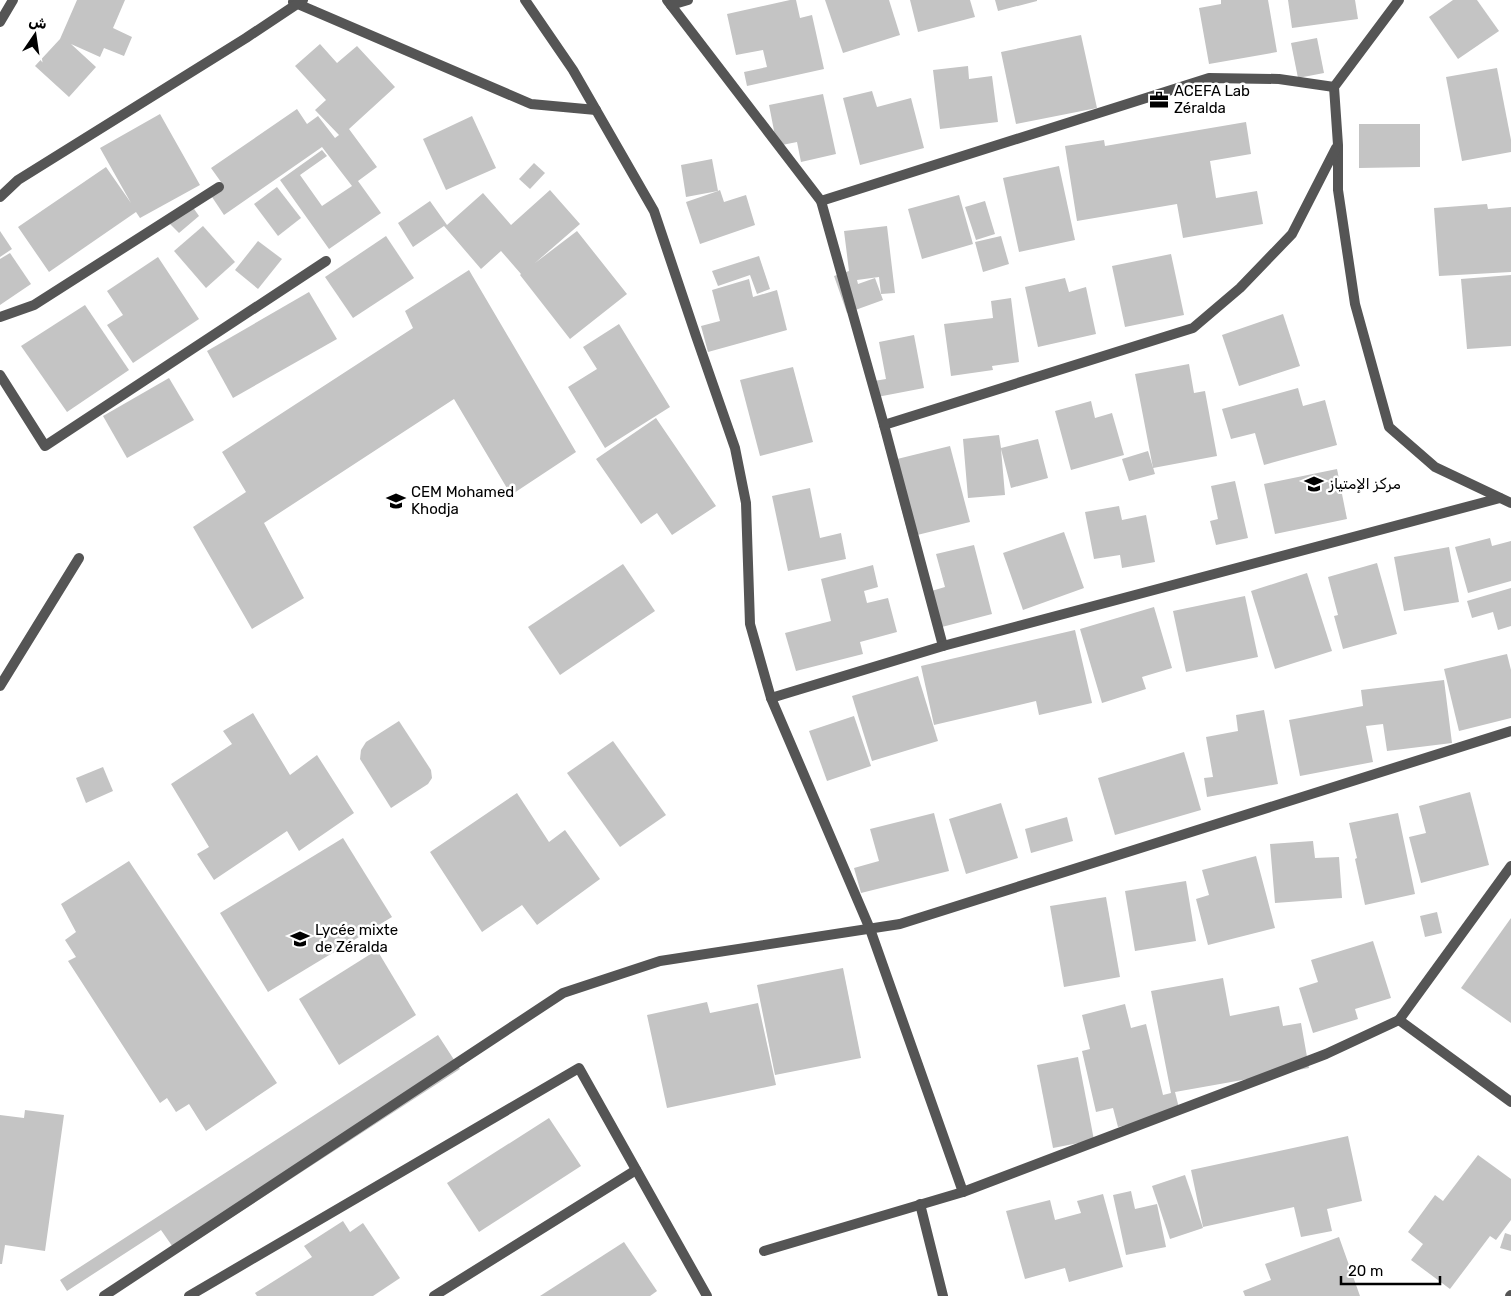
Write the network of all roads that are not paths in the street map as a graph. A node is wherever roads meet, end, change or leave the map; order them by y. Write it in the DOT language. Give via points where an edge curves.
graph roads {
  1 [pos="13,0"];
  2 [pos="524,0"];
  3 [pos="688,0"];
  4 [pos="1399,0"];
  5 [pos="297,1"];
  6 [pos="669,2"];
  7 [pos="0,22"];
  8 [pos="1334,87"];
  9 [pos="596,110"];
  10 [pos="1338,145"];
  11 [pos="219,187"];
  12 [pos="0,197"];
  13 [pos="821,201"];
  14 [pos="326,261"];
  15 [pos="0,317"];
  16 [pos="0,375"];
  17 [pos="884,425"];
  18 [pos="1500,498"];
  19 [pos="1511,503"];
  20 [pos="79,558"];
  21 [pos="943,646"];
  22 [pos="0,686"];
  23 [pos="771,698"];
  24 [pos="1511,730"];
  25 [pos="1511,866"];
  26 [pos="870,929"];
  27 [pos="1399,1020"];
  28 [pos="1511,1102"];
  29 [pos="636,1170"];
  30 [pos="962,1192"];
  31 [pos="920,1204"];
  32 [pos="764,1251"];
  33 [pos="104,1296"];
  34 [pos="188,1296"];
  35 [pos="434,1296"];
  36 [pos="706,1296"];
  37 [pos="943,1296"];
  1 -- 7 [label="street"];
  2 -- 9 [label="street" via="573,70"];
  3 -- 6 [label="street"];
  4 -- 8 [label="street"];
  5 -- 9 [label="street" via="531,104"];
  5 -- 12 [label="street" via="246,38 18,180"];
  6 -- 13 [label="street"];
  8 -- 10 [label="street"];
  8 -- 13 [label="street" via="1279,79 1209,78"];
  9 -- 23 [label="street" via="654,210 735,448 746,503 750,624"];
  10 -- 17 [label="street" via="1292,234 1240,288 1193,328"];
  10 -- 18 [label="street" via="1338,190 1355,304 1389,427 1435,467"];
  11 -- 15 [label="street" via="34,305"];
  13 -- 17 [label="street"];
  14 -- 16 [label="street" via="45,446"];
  17 -- 21 [label="street"];
  18 -- 19 [label="street"];
  18 -- 21 [label="street"];
  20 -- 22 [label="street"];
  21 -- 23 [label="street"];
  23 -- 26 [label="street"];
  24 -- 26 [label="street" via="900,924"];
  25 -- 27 [label="street"];
  26 -- 30 [label="street"];
  26 -- 33 [label="street" via="660,961 563,993"];
  27 -- 28 [label="street"];
  27 -- 30 [label="street" via="1326,1054"];
  29 -- 34 [label="street" via="579,1068"];
  29 -- 35 [label="street"];
  29 -- 36 [label="street"];
  30 -- 31 [label="street"];
  31 -- 32 [label="street"];
  31 -- 37 [label="street"];
}
